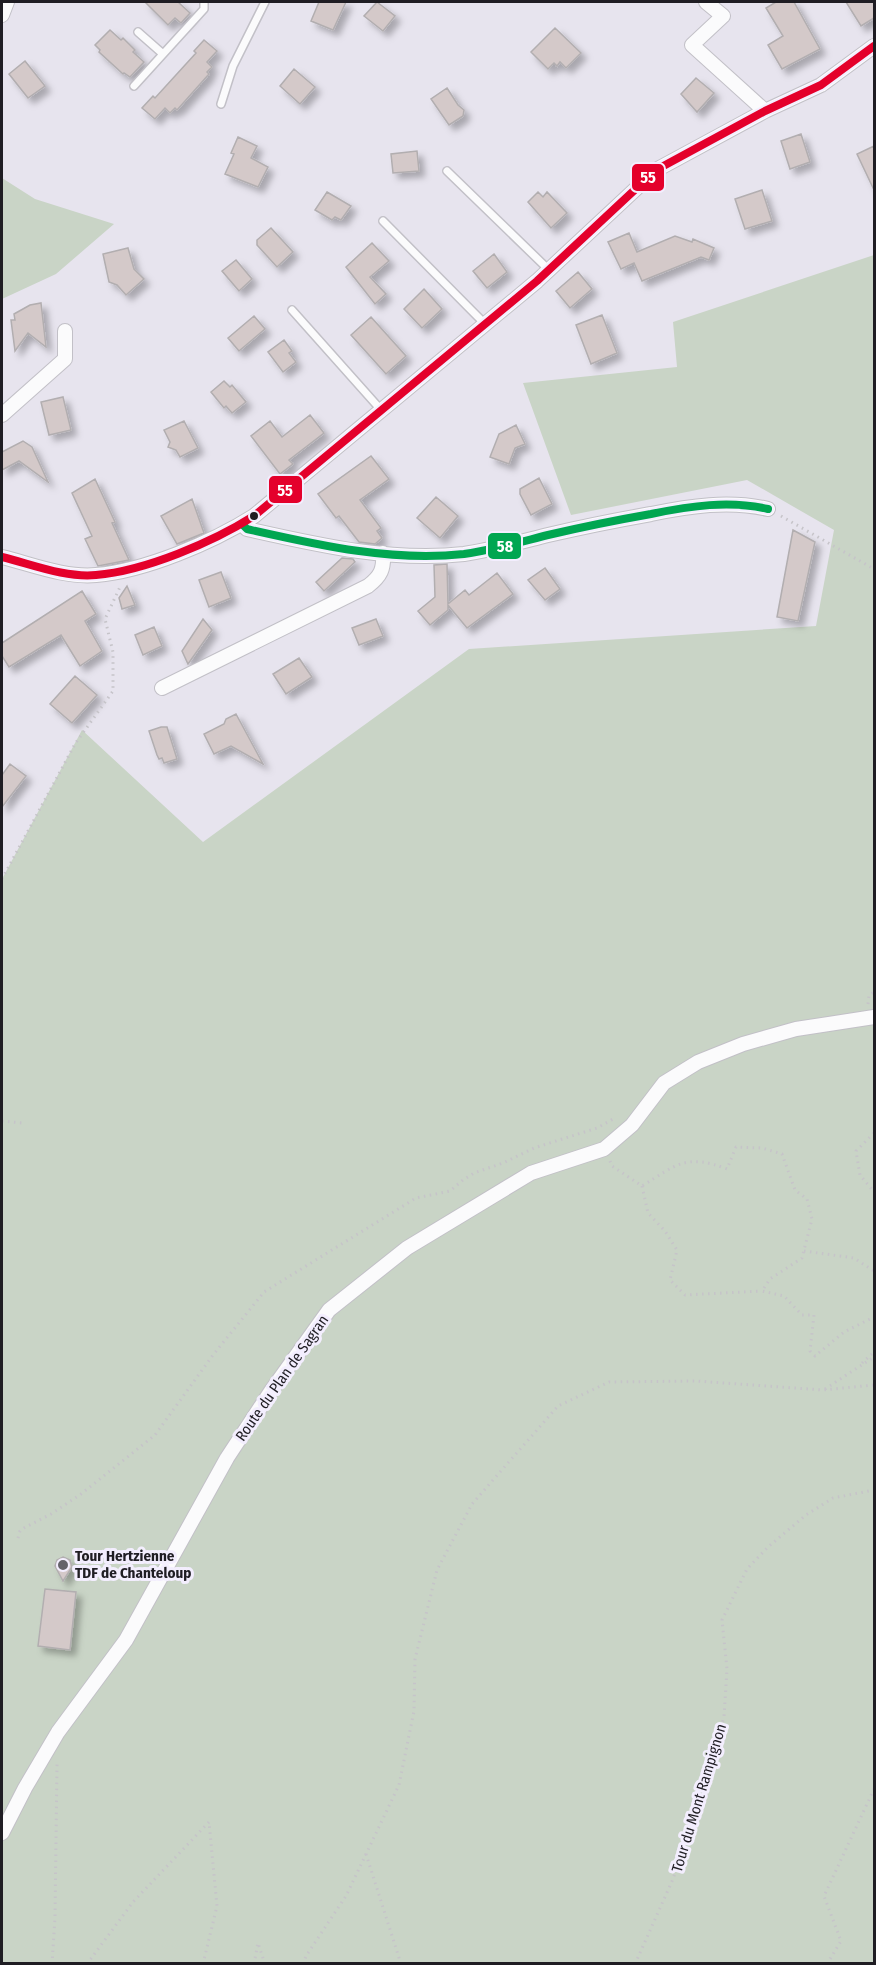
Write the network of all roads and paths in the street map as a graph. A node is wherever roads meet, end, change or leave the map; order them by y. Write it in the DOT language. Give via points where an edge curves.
graph roads {
  1 [pos="7,2"];
  2 [pos="204,2"];
  3 [pos="265,2"];
  4 [pos="706,2"];
  5 [pos="2,15"];
  6 [pos="138,32"];
  7 [pos="874,45"];
  8 [pos="163,54"];
  9 [pos="134,86"];
  10 [pos="221,104"];
  11 [pos="765,111"];
  12 [pos="447,171"];
  13 [pos="383,221"];
  14 [pos="549,270"];
  15 [pos="292,310"];
  16 [pos="485,324"];
  17 [pos="65,331"];
  18 [pos="382,411"];
  19 [pos="2,415"];
  20 [pos="768,509"];
  21 [pos="242,524"];
  22 [pos="384,553"];
  23 [pos="2,557"];
  24 [pos="128,569"];
  25 [pos="874,569"];
  26 [pos="162,688"];
  27 [pos="2,879"];
  28 [pos="874,1017"];
  29 [pos="616,1118"];
  30 [pos="2,1121"];
  31 [pos="22,1123"];
  32 [pos="874,1133"];
  33 [pos="604,1149"];
  34 [pos="642,1186"];
  35 [pos="874,1192"];
  36 [pos="804,1251"];
  37 [pos="874,1271"];
  38 [pos="762,1291"];
  39 [pos="874,1317"];
  40 [pos="874,1352"];
  41 [pos="874,1357"];
  42 [pos="856,1368"];
  43 [pos="874,1385"];
  44 [pos="823,1390"];
  45 [pos="874,1490"];
  46 [pos="18,1538"];
  47 [pos="58,1732"];
  48 [pos="874,1789"];
  49 [pos="2,1833"];
  50 [pos="365,1852"];
  51 [pos="52,1964"];
  52 [pos="87,1964"];
  53 [pos="203,1964"];
  54 [pos="254,1964"];
  55 [pos="265,1964"];
  56 [pos="303,1964"];
  57 [pos="401,1964"];
  58 [pos="635,1964"];
  59 [pos="827,1964"];
  1 -- 5 [label="street"];
  2 -- 8 [label="lane" via="204,9"];
  3 -- 10 [label="lane" via="233,66"];
  4 -- 11 [label="street" via="723,16 692,45"];
  6 -- 8 [label="lane"];
  7 -- 11 [label="street" via="821,85"];
  8 -- 9 [label="lane"];
  11 -- 14 [label="street" via="656,170"];
  12 -- 14 [label="lane"];
  13 -- 16 [label="lane"];
  14 -- 16 [label="street"];
  15 -- 18 [label="lane"];
  16 -- 18 [label="street"];
  17 -- 19 [label="street" via="65,358"];
  18 -- 21 [label="street"];
  20 -- 22 [label="street" via="722,504 691,506 465,553 423,557"];
  20 -- 25 [label="path"];
  21 -- 22 [label="street" via="247,529 313,544"];
  21 -- 24 [label="street" via="183,551"];
  22 -- 26 [label="street" via="384,569 368,585"];
  23 -- 24 [label="street" via="69,573 95,575"];
  24 -- 27 [label="path" via="105,619 113,652 113,691 75,744"];
  28 -- 33 [label="street, Route du Plan de Sagran" via="796,1029 698,1062 664,1083 632,1125"];
  29 -- 46 [label="path" via="474,1173 450,1191 416,1198 264,1292 155,1435 81,1494 20,1531"];
  30 -- 31 [label="path"];
  32 -- 35 [label="path" via="856,1151 860,1175"];
  33 -- 34 [label="path" via="612,1166"];
  33 -- 47 [label="street, Route du Plan de Sagran" via="531,1173 407,1248 329,1310 227,1458 126,1640"];
  34 -- 36 [label="path" via="680,1163 707,1161 727,1169 736,1147 782,1154 795,1190 807,1199 812,1219"];
  34 -- 38 [label="path" via="648,1213 677,1250 670,1280 686,1295"];
  36 -- 37 [label="path" via="854,1258"];
  36 -- 38 [label="path" via="802,1257 770,1279"];
  38 -- 39 [label="path" via="784,1296 802,1315 814,1315 810,1351 815,1356 844,1332"];
  40 -- 42 [label="path"];
  41 -- 42 [label="path"];
  42 -- 44 [label="path"];
  43 -- 44 [label="path"];
  44 -- 50 [label="path" via="696,1381 609,1382 558,1406 472,1504 437,1570 416,1659 414,1711 399,1785"];
  45 -- 58 [label="path, Tour du Mont Rampignon" via="833,1498 806,1515 747,1569 722,1620 727,1669 724,1717 673,1880"];
  47 -- 49 [label="street, Route du Plan de Sagran"];
  47 -- 51 [label="path"];
  48 -- 59 [label="path" via="824,1896 841,1941"];
  50 -- 56 [label="path" via="345,1896"];
  50 -- 57 [label="path"];
  52 -- 53 [label="path" via="133,1902 209,1822 217,1906"];
  54 -- 55 [label="path" via="258,1943"];
}
